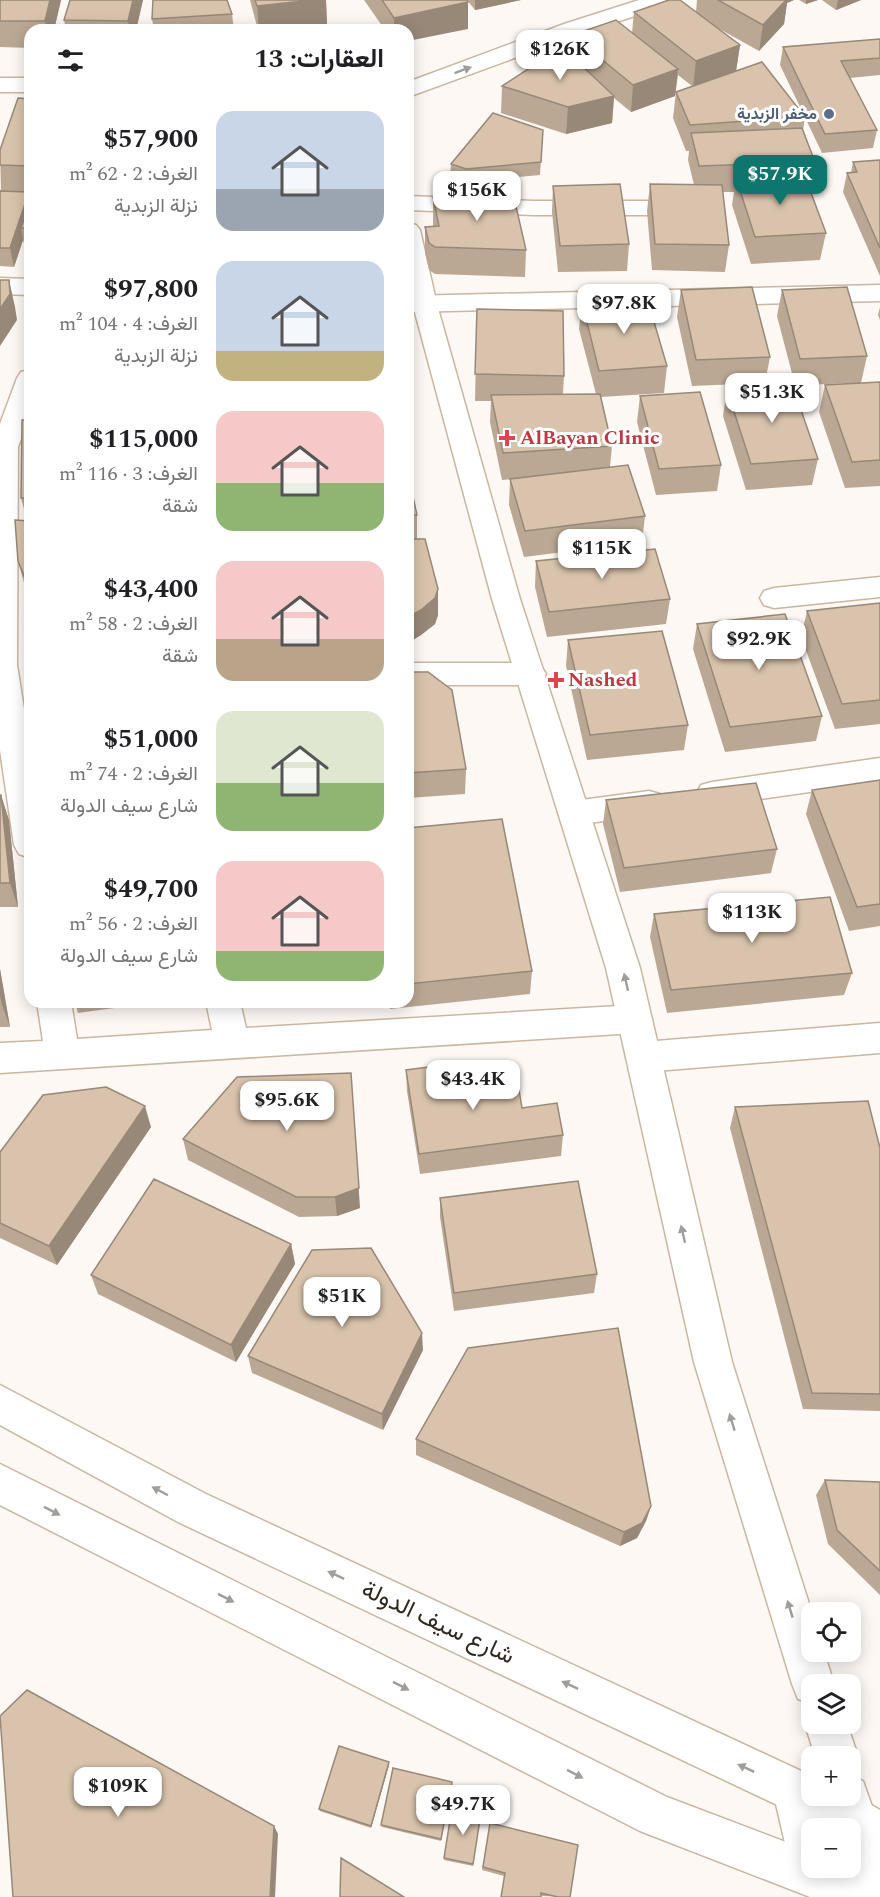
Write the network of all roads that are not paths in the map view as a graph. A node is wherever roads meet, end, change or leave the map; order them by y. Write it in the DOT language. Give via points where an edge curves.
graph roads {
  1 [pos="613,0"];
  2 [pos="655,0"];
  3 [pos="458,49"];
  4 [pos="0,84"];
  5 [pos="24,85"];
  6 [pos="414,88"];
  7 [pos="414,203"];
  8 [pos="687,208"];
  9 [pos="0,286"];
  10 [pos="414,286"];
  11 [pos="24,287"];
  12 [pos="880,293"];
  13 [pos="416,305"];
  14 [pos="24,395"];
  15 [pos="880,586"];
  16 [pos="774,598"];
  17 [pos="11,665"];
  18 [pos="414,674"];
  19 [pos="531,675"];
  20 [pos="880,770"];
  21 [pos="24,788"];
  22 [pos="574,813"];
  23 [pos="55,1008"];
  24 [pos="224,1008"];
  25 [pos="635,1019"];
  26 [pos="880,1038"];
  27 [pos="232,1044"];
  28 [pos="62,1054"];
  29 [pos="643,1057"];
  30 [pos="0,1058"];
  31 [pos="0,1404"];
  32 [pos="0,1484"];
  33 [pos="810,1674"];
  34 [pos="795,1791"];
  35 [pos="861,1817"];
  36 [pos="801,1818"];
  37 [pos="801,1871"];
  38 [pos="818,1878"];
  39 [pos="855,1897"];
  40 [pos="879,1897"];
  1 -- 3 [label="street"];
  6 -- 2 [label="street, one-way"];
  4 -- 5 [label="street"];
  7 -- 8 [label="street"];
  9 -- 11 [label="street"];
  10 -- 13 [label="street"];
  12 -- 13 [label="street"];
  13 -- 19 [label="street"];
  14 -- 17 [label="street" via="5,447"];
  15 -- 16 [label="street"];
  17 -- 21 [label="street"];
  18 -- 19 [label="street"];
  19 -- 22 [label="street"];
  20 -- 22 [label="street"];
  25 -- 22 [label="street, one-way"];
  23 -- 28 [label="street"];
  24 -- 27 [label="street"];
  25 -- 27 [label="street"];
  25 -- 29 [label="street"];
  26 -- 29 [label="street"];
  27 -- 28 [label="street"];
  28 -- 30 [label="street"];
  33 -- 29 [label="street, one-way" via="713,1362"];
  34 -- 31 [label="street, شارع سيف الدولة, one-way" via="192,1508"];
  32 -- 37 [label="street, one-way" via="656,1815"];
  34 -- 35 [label="street, شارع سيف الدولة"];
  34 -- 36 [label="street"];
  35 -- 40 [label="street"];
  38 -- 39 [label="street"];
}
